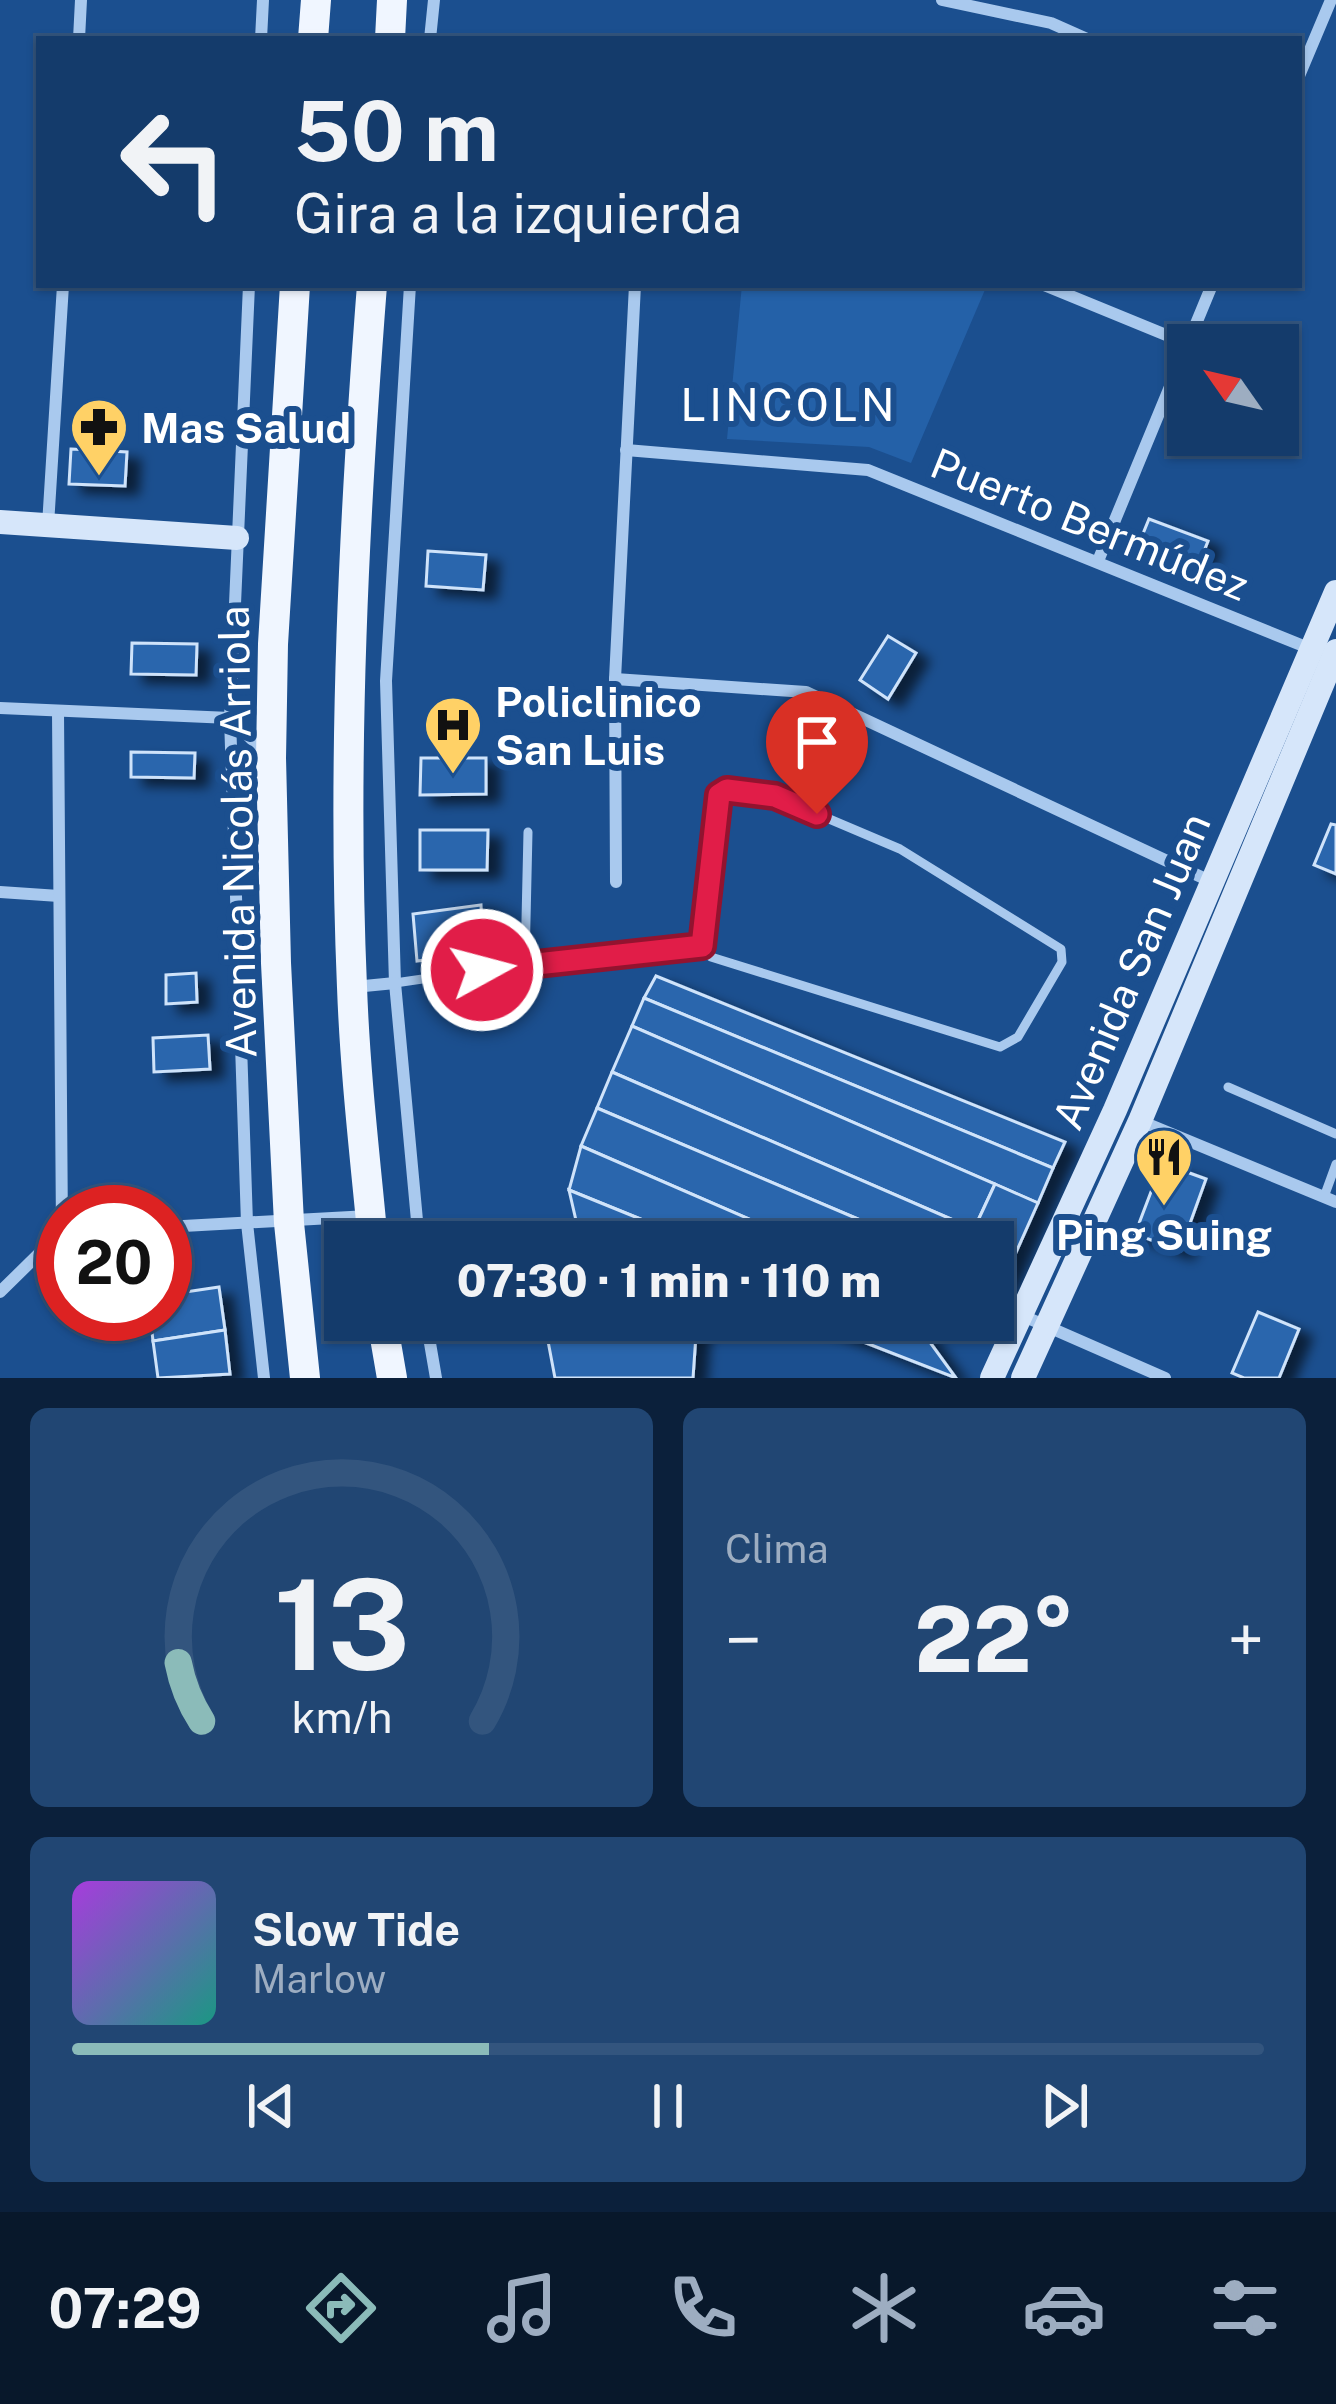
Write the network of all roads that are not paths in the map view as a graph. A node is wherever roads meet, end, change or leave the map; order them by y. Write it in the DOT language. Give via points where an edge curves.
graph roads {
  1 [pos="81,0"];
  2 [pos="263,0"];
  3 [pos="316,0"];
  4 [pos="392,0"];
  5 [pos="434,0"];
  6 [pos="942,0"];
  7 [pos="1330,0"];
  8 [pos="79,36"];
  9 [pos="261,36"];
  10 [pos="313,36"];
  11 [pos="390,36"];
  12 [pos="430,36"];
  13 [pos="1080,36"];
  14 [pos="1302,69"];
  15 [pos="63,288"];
  16 [pos="249,288"];
  17 [pos="296,288"];
  18 [pos="372,288"];
  19 [pos="410,288"];
  20 [pos="635,288"];
  21 [pos="1051,288"];
  22 [pos="1211,288"];
  23 [pos="1196,324"];
  24 [pos="1167,335"];
  25 [pos="1167,395"];
  26 [pos="626,450"];
  27 [pos="0,522"];
  28 [pos="48,525"];
  29 [pos="238,538"];
  30 [pos="1098,561"];
  31 [pos="1336,592"];
  32 [pos="1324,650"];
  33 [pos="615,679"];
  34 [pos="0,708"];
  35 [pos="58,712"];
  36 [pos="230,718"];
  37 [pos="271,758"];
  38 [pos="527,832"];
  39 [pos="616,882"];
  40 [pos="1212,882"];
  41 [pos="0,892"];
  42 [pos="59,896"];
  43 [pos="702,946"];
  44 [pos="525,964"];
  45 [pos="394,982"];
  46 [pos="352,987"];
  47 [pos="1228,1087"];
  48 [pos="1114,1110"];
  49 [pos="1140,1121"];
  50 [pos="1336,1134"];
  51 [pos="1336,1164"];
  52 [pos="62,1185"];
  53 [pos="1330,1200"];
  54 [pos="371,1221"];
  55 [pos="417,1221"];
  56 [pos="247,1223"];
  57 [pos="289,1223"];
  58 [pos="192,1226"];
  59 [pos="324,1226"];
  60 [pos="36,1257"];
  61 [pos="0,1292"];
  62 [pos="1021,1315"];
  63 [pos="1047,1326"];
  64 [pos="386,1341"];
  65 [pos="430,1341"];
  66 [pos="264,1378"];
  67 [pos="305,1378"];
  68 [pos="392,1378"];
  69 [pos="436,1378"];
  70 [pos="992,1378"];
  71 [pos="1023,1378"];
  72 [pos="1165,1378"];
  1 -- 8 [label="street"];
  2 -- 9 [label="street"];
  3 -- 10 [label="main road"];
  4 -- 11 [label="main road"];
  5 -- 12 [label="street"];
  6 -- 13 [label="street"];
  7 -- 14 [label="street"];
  15 -- 28 [label="street"];
  16 -- 29 [label="street"];
  17 -- 37 [label="main road, Avenida Nicolás Arriola"];
  18 -- 46 [label="main road" via="353,637"];
  19 -- 45 [label="street" via="386,681"];
  20 -- 26 [label="street"];
  21 -- 24 [label="street"];
  22 -- 23 [label="street"];
  25 -- 30 [label="street"];
  26 -- 30 [label="street, Puerto Bermúdez" via="868,470"];
  26 -- 33 [label="street"];
  27 -- 28 [label="street"];
  28 -- 29 [label="street"];
  29 -- 36 [label="street"];
  30 -- 32 [label="street, Puerto Bermúdez"];
  31 -- 32 [label="street, Avenida San Juan"];
  32 -- 40 [label="street, Avenida San Juan"];
  32 -- 49 [label="street, Avenida San Juan"];
  33 -- 39 [label="street"];
  33 -- 40 [label="street" via="806,692"];
  34 -- 35 [label="street"];
  35 -- 36 [label="street"];
  35 -- 42 [label="street"];
  36 -- 37 [label="street"];
  36 -- 56 [label="street"];
  37 -- 57 [label="main road, Avenida Nicolás Arriola"];
  38 -- 44 [label="lane"];
  40 -- 48 [label="street, Avenida San Juan"];
  41 -- 42 [label="street"];
  42 -- 52 [label="street"];
  43 -- 43 [label="lane" via="720,962 1000,1047 1018,1037 1063,955 900,849 775,796 727,790 716,804"];
  43 -- 44 [label="lane"];
  44 -- 45 [label="lane"];
  45 -- 46 [label="street"];
  45 -- 55 [label="street"];
  46 -- 54 [label="main road"];
  47 -- 50 [label="lane"];
  48 -- 49 [label="street"];
  48 -- 62 [label="street, Avenida San Juan"];
  49 -- 53 [label="street"];
  49 -- 63 [label="street, Avenida San Juan"];
  51 -- 53 [label="lane"];
  56 -- 57 [label="street"];
  56 -- 58 [label="street"];
  56 -- 66 [label="street"];
  57 -- 59 [label="street"];
  57 -- 67 [label="main road, Avenida Nicolás Arriola"];
  60 -- 61 [label="street"];
  62 -- 63 [label="street"];
  62 -- 70 [label="street, Avenida San Juan"];
  63 -- 71 [label="street, Avenida San Juan"];
  63 -- 72 [label="street"];
  64 -- 68 [label="main road"];
  65 -- 69 [label="street"];
}
